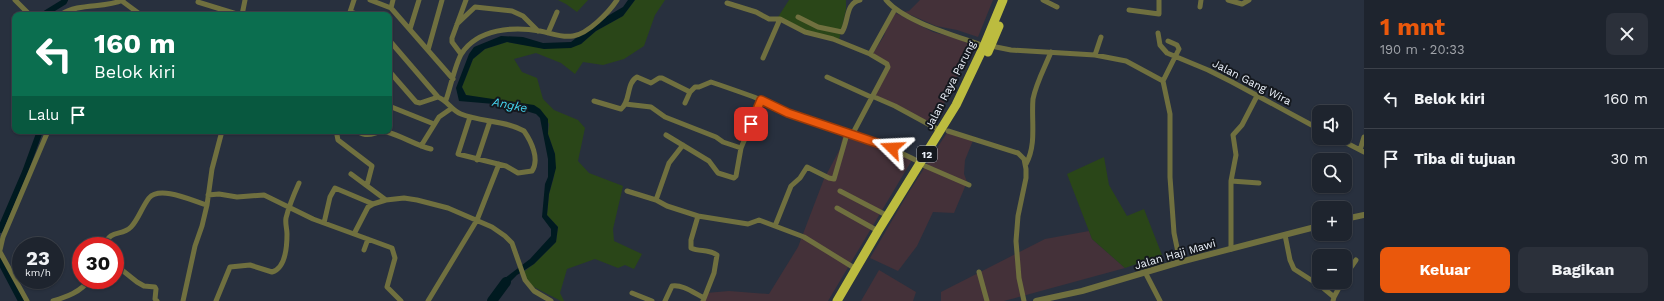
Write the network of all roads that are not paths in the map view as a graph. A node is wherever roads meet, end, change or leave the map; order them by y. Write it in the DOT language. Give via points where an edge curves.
graph roads {
  1 [pos="15,0"];
  2 [pos="122,0"];
  3 [pos="245,0"];
  4 [pos="354,0"];
  5 [pos="370,0"];
  6 [pos="393,0"];
  7 [pos="419,0"];
  8 [pos="442,0"];
  9 [pos="617,0"];
  10 [pos="860,0"];
  11 [pos="886,0"];
  12 [pos="1003,0"];
  13 [pos="1009,0"];
  14 [pos="1043,0"];
  15 [pos="1159,0"];
  16 [pos="1201,0"];
  17 [pos="1228,0"];
  18 [pos="1249,0"];
  19 [pos="198,2"];
  20 [pos="465,2"];
  21 [pos="727,3"];
  22 [pos="475,6"];
  23 [pos="1057,7"];
  24 [pos="1200,7"];
  25 [pos="391,8"];
  26 [pos="895,9"];
  27 [pos="1129,10"];
  28 [pos="27,12"];
  29 [pos="64,12"];
  30 [pos="137,12"];
  31 [pos="231,12"];
  32 [pos="242,12"];
  33 [pos="350,12"];
  34 [pos="557,12"];
  35 [pos="798,17"];
  36 [pos="780,19"];
  37 [pos="457,24"];
  38 [pos="410,29"];
  39 [pos="538,31"];
  40 [pos="548,33"];
  41 [pos="1158,33"];
  42 [pos="1101,37"];
  43 [pos="1168,41"];
  44 [pos="392,43"];
  45 [pos="988,46"];
  46 [pos="428,50"];
  47 [pos="1051,52"];
  48 [pos="461,54"];
  49 [pos="870,54"];
  50 [pos="1095,55"];
  51 [pos="763,58"];
  52 [pos="1175,58"];
  53 [pos="392,74"];
  54 [pos="827,77"];
  55 [pos="453,79"];
  56 [pos="1163,81"];
  57 [pos="690,92"];
  58 [pos="871,96"];
  59 [pos="1257,96"];
  60 [pos="438,97"];
  61 [pos="446,100"];
  62 [pos="761,100"];
  63 [pos="594,101"];
  64 [pos="685,103"];
  65 [pos="625,104"];
  66 [pos="392,107"];
  67 [pos="452,108"];
  68 [pos="470,117"];
  69 [pos="490,121"];
  70 [pos="434,124"];
  71 [pos="1312,125"];
  72 [pos="944,131"];
  73 [pos="47,134"];
  74 [pos="221,134"];
  75 [pos="336,134"];
  76 [pos="392,134"];
  77 [pos="849,134"];
  78 [pos="666,135"];
  79 [pos="1364,137"];
  80 [pos="1350,145"];
  81 [pos="421,146"];
  82 [pos="683,146"];
  83 [pos="741,148"];
  84 [pos="431,149"];
  85 [pos="1362,151"];
  86 [pos="477,160"];
  87 [pos="499,164"];
  88 [pos="1026,164"];
  89 [pos="923,165"];
  90 [pos="351,174"];
  91 [pos="1232,181"];
  92 [pos="299,183"];
  93 [pos="1259,183"];
  94 [pos="367,185"];
  95 [pos="969,186"];
  96 [pos="627,191"];
  97 [pos="840,191"];
  98 [pos="208,195"];
  99 [pos="386,200"];
  100 [pos="656,200"];
  101 [pos="373,204"];
  102 [pos="207,205"];
  103 [pos="289,207"];
  104 [pos="837,208"];
  105 [pos="1364,215"];
  106 [pos="698,216"];
  107 [pos="888,216"];
  108 [pos="1352,218"];
  109 [pos="477,220"];
  110 [pos="324,223"];
  111 [pos="775,226"];
  112 [pos="1312,228"];
  113 [pos="878,231"];
  114 [pos="354,234"];
  115 [pos="1285,235"];
  116 [pos="109,237"];
  117 [pos="368,239"];
  118 [pos="1231,249"];
  119 [pos="364,250"];
  120 [pos="0,251"];
  121 [pos="1356,260"];
  122 [pos="1180,262"];
  123 [pos="1352,266"];
  124 [pos="856,269"];
  125 [pos="124,272"];
  126 [pos="979,272"];
  127 [pos="1145,272"];
  128 [pos="81,289"];
  129 [pos="1338,289"];
  130 [pos="632,293"];
  131 [pos="1333,299"];
  132 [pos="646,300"];
  133 [pos="703,300"];
  134 [pos="27,301"];
  135 [pos="52,301"];
  136 [pos="157,301"];
  137 [pos="183,301"];
  138 [pos="216,301"];
  139 [pos="401,301"];
  140 [pos="428,301"];
  141 [pos="551,301"];
  142 [pos="652,301"];
  143 [pos="664,301"];
  144 [pos="837,301"];
  145 [pos="843,301"];
  146 [pos="987,301"];
  147 [pos="1024,301"];
  148 [pos="1041,301"];
  149 [pos="1160,301"];
  1 -- 28 [label="street"];
  2 -- 29 [label="street"];
  2 -- 30 [label="street"];
  3 -- 32 [label="street"];
  4 -- 33 [label="street"];
  5 -- 25 [label="street"];
  6 -- 25 [label="street"];
  7 -- 38 [label="street"];
  8 -- 46 [label="street"];
  9 -- 40 [label="street" via="599,20 579,34 563,37"];
  10 -- 35 [label="street" via="849,9 842,32 818,27"];
  11 -- 26 [label="street"];
  12 -- 45 [label="highway, Jalan Raya Parung / 12"];
  13 -- 45 [label="highway, Jalan Raya Parung / 12"];
  14 -- 23 [label="street"];
  15 -- 27 [label="street" via="1159,14"];
  16 -- 24 [label="street"];
  17 -- 18 [label="street" via="1242,4"];
  19 -- 31 [label="street"];
  20 -- 22 [label="street"];
  20 -- 37 [label="street"];
  21 -- 36 [label="street" via="769,19"];
  22 -- 37 [label="street"];
  22 -- 39 [label="street" via="512,11 523,16"];
  25 -- 38 [label="street"];
  26 -- 45 [label="street" via="930,27"];
  26 -- 49 [label="street"];
  34 -- 40 [label="street"];
  36 -- 49 [label="street" via="805,32 833,39"];
  36 -- 51 [label="street"];
  37 -- 48 [label="street" via="452,42"];
  38 -- 46 [label="street"];
  39 -- 40 [label="street"];
  39 -- 48 [label="street" via="507,29 487,33 476,38"];
  41 -- 52 [label="street, Jalan Gang Wira" via="1163,50"];
  42 -- 50 [label="street"];
  43 -- 52 [label="street" via="1178,47"];
  44 -- 60 [label="street"];
  45 -- 47 [label="street"];
  45 -- 72 [label="highway, Jalan Raya Parung / 12"];
  46 -- 55 [label="street"];
  47 -- 50 [label="street"];
  47 -- 88 [label="street" via="1034,97 1032,146"];
  48 -- 55 [label="street"];
  49 -- 58 [label="street" via="888,65"];
  50 -- 56 [label="street" via="1129,62"];
  52 -- 56 [label="street"];
  52 -- 59 [label="street, Jalan Gang Wira" via="1208,70"];
  53 -- 60 [label="street" via="416,102"];
  54 -- 58 [label="street"];
  55 -- 61 [label="street"];
  56 -- 122 [label="street" via="1170,114 1170,177 1174,233"];
  57 -- 62 [label="street" via="695,87 711,82"];
  57 -- 64 [label="street"];
  57 -- 65 [label="street" via="662,78 651,83 637,77 633,80"];
  58 -- 72 [label="street"];
  58 -- 77 [label="street"];
  59 -- 71 [label="street, Jalan Gang Wira"];
  59 -- 91 [label="street" via="1242,125 1233,135 1236,155"];
  60 -- 61 [label="street"];
  61 -- 67 [label="street"];
  62 -- 77 [label="street" via="788,113"];
  62 -- 83 [label="street"];
  63 -- 65 [label="street" via="621,109"];
  65 -- 83 [label="street" via="652,107 665,117"];
  66 -- 70 [label="street"];
  67 -- 68 [label="street"];
  67 -- 70 [label="street" via="443,112"];
  68 -- 69 [label="street"];
  68 -- 86 [label="street" via="458,154"];
  69 -- 86 [label="street"];
  69 -- 87 [label="street" via="524,131 534,153 534,168 528,172 518,173"];
  70 -- 81 [label="street"];
  72 -- 88 [label="street" via="1018,152"];
  72 -- 89 [label="highway, Jalan Raya Parung / 12"];
  73 -- 120 [label="street" via="3,237"];
  74 -- 98 [label="street"];
  75 -- 94 [label="street" via="338,140 372,166"];
  76 -- 81 [label="street"];
  77 -- 89 [label="street" via="892,148"];
  77 -- 111 [label="street" via="834,179 807,167 791,186"];
  78 -- 82 [label="street"];
  79 -- 85 [label="street"];
  80 -- 85 [label="street"];
  81 -- 84 [label="street"];
  82 -- 83 [label="street" via="709,161 718,173 734,178"];
  82 -- 100 [label="street" via="669,164"];
  86 -- 87 [label="street"];
  87 -- 109 [label="street"];
  88 -- 147 [label="street" via="1016,241"];
  89 -- 95 [label="street"];
  89 -- 107 [label="highway, Jalan Raya Parung / 12"];
  89 -- 145 [label="highway, Jalan Raya Parung / 12"];
  90 -- 94 [label="street"];
  91 -- 93 [label="street"];
  91 -- 118 [label="street"];
  92 -- 103 [label="street"];
  94 -- 99 [label="street"];
  96 -- 100 [label="street"];
  97 -- 107 [label="street"];
  98 -- 102 [label="street"];
  98 -- 103 [label="street" via="219,194 237,198 262,195"];
  99 -- 101 [label="street"];
  99 -- 109 [label="street" via="416,200 448,208"];
  100 -- 106 [label="street"];
  101 -- 110 [label="street" via="335,188 330,197"];
  101 -- 114 [label="street" via="365,211"];
  102 -- 116 [label="street" via="178,196 155,193 149,198 131,227"];
  102 -- 137 [label="street"];
  103 -- 110 [label="street"];
  103 -- 138 [label="street" via="286,223 287,242 280,267 272,272 250,265 230,267"];
  104 -- 113 [label="street"];
  105 -- 108 [label="street"];
  106 -- 111 [label="street" via="748,224 759,220"];
  106 -- 133 [label="street" via="691,248 714,252 717,257 714,273"];
  107 -- 113 [label="highway, Jalan Raya Parung / 12"];
  109 -- 140 [label="street"];
  109 -- 141 [label="street" via="492,227 512,243 525,280 534,291"];
  110 -- 114 [label="street"];
  111 -- 124 [label="street" via="804,237"];
  112 -- 115 [label="street, Jalan Haji Mawi"];
  113 -- 124 [label="highway, Jalan Raya Parung / 12"];
  114 -- 117 [label="street"];
  115 -- 118 [label="street, Jalan Haji Mawi"];
  115 -- 131 [label="street" via="1294,269 1322,287"];
  117 -- 119 [label="street"];
  117 -- 139 [label="street" via="392,248 395,258 387,287"];
  118 -- 122 [label="street, Jalan Haji Mawi"];
  120 -- 134 [label="street"];
  121 -- 123 [label="street"];
  122 -- 127 [label="street, Jalan Haji Mawi"];
  124 -- 144 [label="highway, Jalan Raya Parung / 12"];
  125 -- 136 [label="street" via="144,286 155,287"];
  126 -- 146 [label="street"];
  127 -- 148 [label="street, Jalan Haji Mawi"];
  127 -- 149 [label="street"];
  128 -- 135 [label="street" via="72,295"];
  129 -- 131 [label="street"];
  130 -- 132 [label="street"];
  132 -- 142 [label="street"];
  133 -- 143 [label="street" via="674,285"];
}
